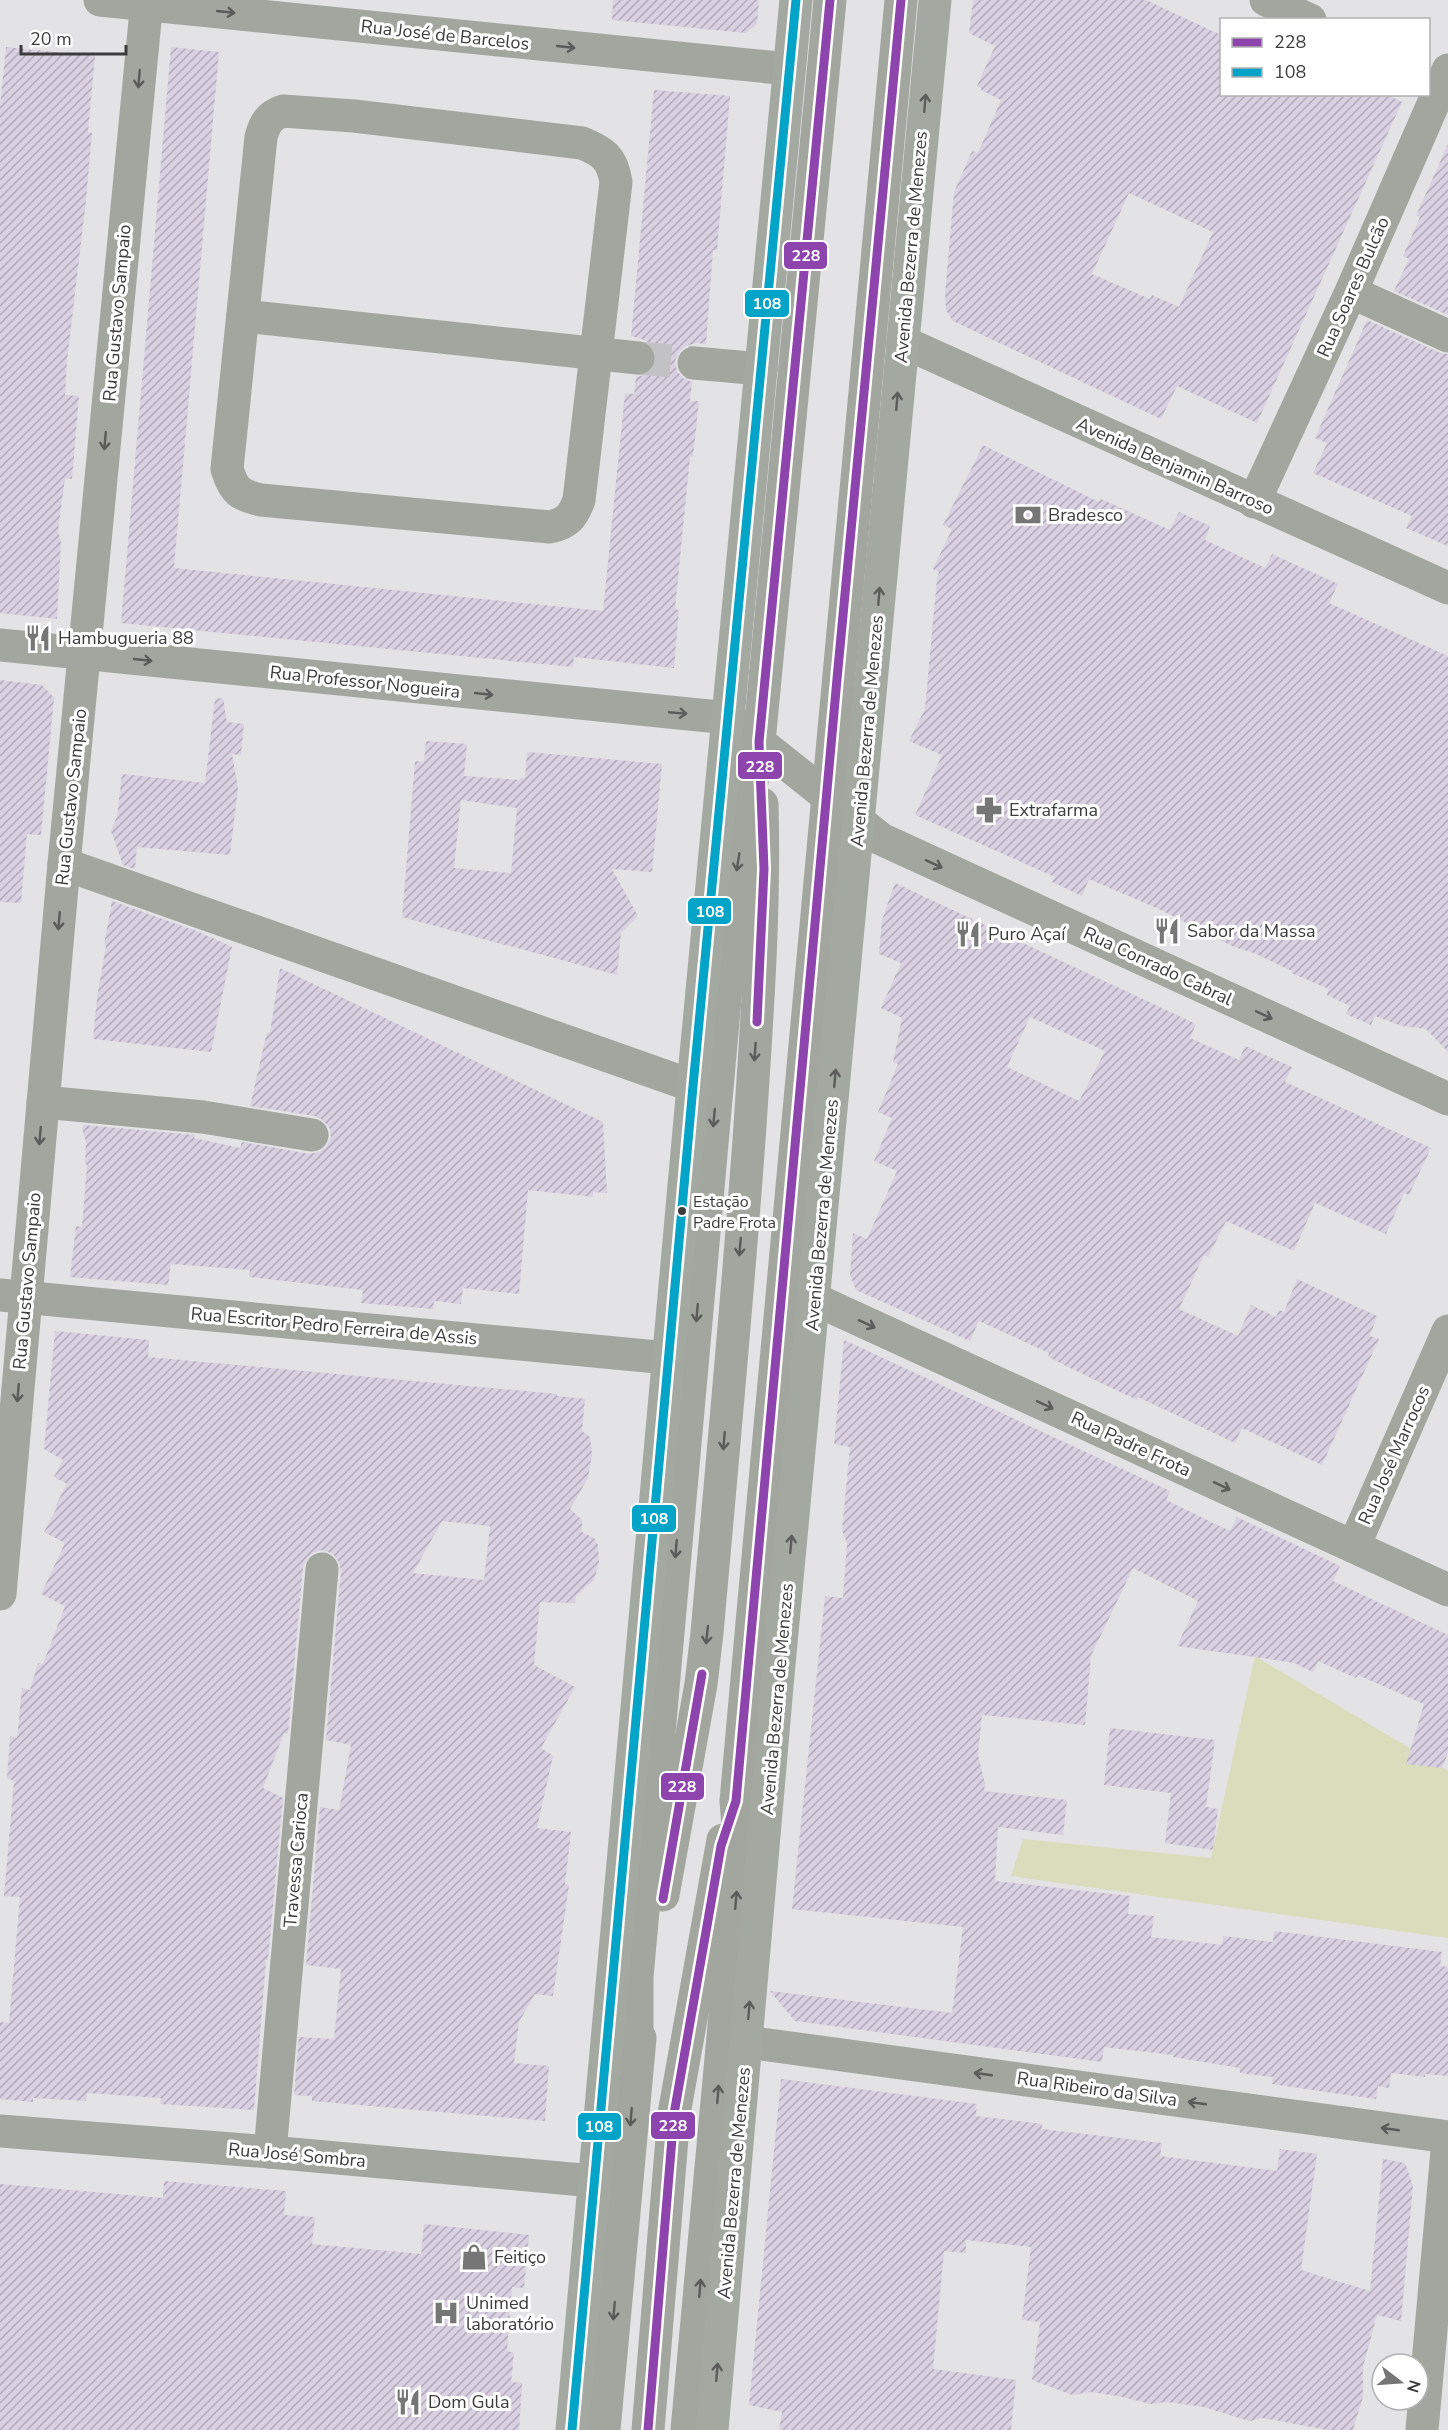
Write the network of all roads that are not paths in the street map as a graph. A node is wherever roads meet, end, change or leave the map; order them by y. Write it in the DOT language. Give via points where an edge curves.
graph roads {
  1 [pos="100,0"];
  2 [pos="796,0"];
  3 [pos="830,0"];
  4 [pos="901,0"];
  5 [pos="935,0"];
  6 [pos="1266,0"];
  7 [pos="147,2"];
  8 [pos="1306,18"];
  9 [pos="789,69"];
  10 [pos="1442,75"];
  11 [pos="1351,292"];
  12 [pos="243,316"];
  13 [pos="1448,336"];
  14 [pos="903,342"];
  15 [pos="596,352"];
  16 [pos="638,358"];
  17 [pos="694,363"];
  18 [pos="761,369"];
  19 [pos="1254,502"];
  20 [pos="1448,588"];
  21 [pos="0,645"];
  22 [pos="85,654"];
  23 [pos="729,718"];
  24 [pos="759,742"];
  25 [pos="827,796"];
  26 [pos="858,821"];
  27 [pos="64,864"];
  28 [pos="693,1086"];
  29 [pos="1448,1099"];
  30 [pos="43,1102"];
  31 [pos="312,1136"];
  32 [pos="13,1296"];
  33 [pos="814,1299"];
  34 [pos="1448,1331"];
  35 [pos="668,1358"];
  36 [pos="1354,1546"];
  37 [pos="322,1569"];
  38 [pos="1448,1590"];
  39 [pos="0,1594"];
  40 [pos="736,1801"];
  41 [pos="746,2042"];
  42 [pos="0,2131"];
  43 [pos="1448,2139"];
  44 [pos="270,2152"];
  45 [pos="594,2181"];
  46 [pos="1441,2296"];
  47 [pos="572,2430"];
  48 [pos="604,2430"];
  49 [pos="648,2430"];
  50 [pos="687,2430"];
  51 [pos="711,2430"];
  52 [pos="1422,2430"];
  1 -- 7 [label="street, Rua José de Barcelos"];
  2 -- 9 [label="main road"];
  3 -- 24 [label="street"];
  4 -- 25 [label="street, Avenida Bezerra de Menezes"];
  14 -- 5 [label="main road, Avenida Bezerra de Menezes, one-way"];
  6 -- 8 [label="street"];
  7 -- 9 [label="street, Rua José de Barcelos, one-way"];
  7 -- 22 [label="street, Rua Gustavo Sampaio, one-way"];
  9 -- 18 [label="main road"];
  10 -- 11 [label="street, Rua Soares Bulcão"];
  11 -- 13 [label="street"];
  11 -- 19 [label="street, Rua Soares Bulcão"];
  12 -- 15 [label="street"];
  12 -- 15 [label="street" via="227,469 232,485 244,496 272,501 550,527 563,524 573,516 579,500"];
  12 -- 15 [label="street" via="265,123 273,114 284,111 354,116 582,143 599,150 613,165 616,182"];
  14 -- 19 [label="street, Avenida Benjamin Barroso"];
  26 -- 14 [label="main road, Avenida Bezerra de Menezes, one-way"];
  15 -- 16 [label="street"];
  17 -- 18 [label="street"];
  18 -- 23 [label="main road"];
  19 -- 20 [label="street, Avenida Benjamin Barroso"];
  21 -- 22 [label="street, Rua Professor Nogueira"];
  22 -- 23 [label="street, Rua Professor Nogueira, one-way"];
  22 -- 27 [label="street, Rua Gustavo Sampaio"];
  23 -- 24 [label="street, Rua Conrado Cabral"];
  23 -- 28 [label="main road, one-way"];
  24 -- 25 [label="street, Rua Conrado Cabral"];
  24 -- 48 [label="street, one-way" via="764,869 759,997 707,1633 637,2059"];
  25 -- 26 [label="street, Rua Conrado Cabral"];
  25 -- 40 [label="street, Avenida Bezerra de Menezes"];
  26 -- 29 [label="street, Rua Conrado Cabral, one-way" via="880,840"];
  33 -- 26 [label="main road, Avenida Bezerra de Menezes, one-way"];
  27 -- 28 [label="street"];
  27 -- 30 [label="street, Rua Gustavo Sampaio, one-way"];
  28 -- 35 [label="main road, one-way"];
  30 -- 31 [label="street" via="203,1118"];
  30 -- 32 [label="street, Rua Gustavo Sampaio, one-way"];
  32 -- 35 [label="street, Rua Escritor Pedro Ferreira de Assis"];
  32 -- 39 [label="street, Rua Gustavo Sampaio, one-way"];
  33 -- 36 [label="street, Rua Padre Frota, one-way"];
  41 -- 33 [label="main road, Avenida Bezerra de Menezes, one-way"];
  34 -- 36 [label="street, Rua José Marrocos"];
  35 -- 45 [label="main road, one-way"];
  36 -- 38 [label="street, Rua Padre Frota"];
  37 -- 44 [label="street, Travessa Carioca"];
  40 -- 49 [label="street, Avenida Bezerra de Menezes" via="721,1846 674,2114"];
  50 -- 40 [label="street, Avenida Bezerra de Menezes, one-way" via="740,1851"];
  43 -- 41 [label="street, Rua Ribeiro da Silva, one-way"];
  51 -- 41 [label="main road, Avenida Bezerra de Menezes, one-way"];
  42 -- 44 [label="street, Rua José Sombra"];
  43 -- 46 [label="street"];
  44 -- 45 [label="street, Rua José Sombra"];
  45 -- 47 [label="main road"];
  46 -- 52 [label="street"];
}
